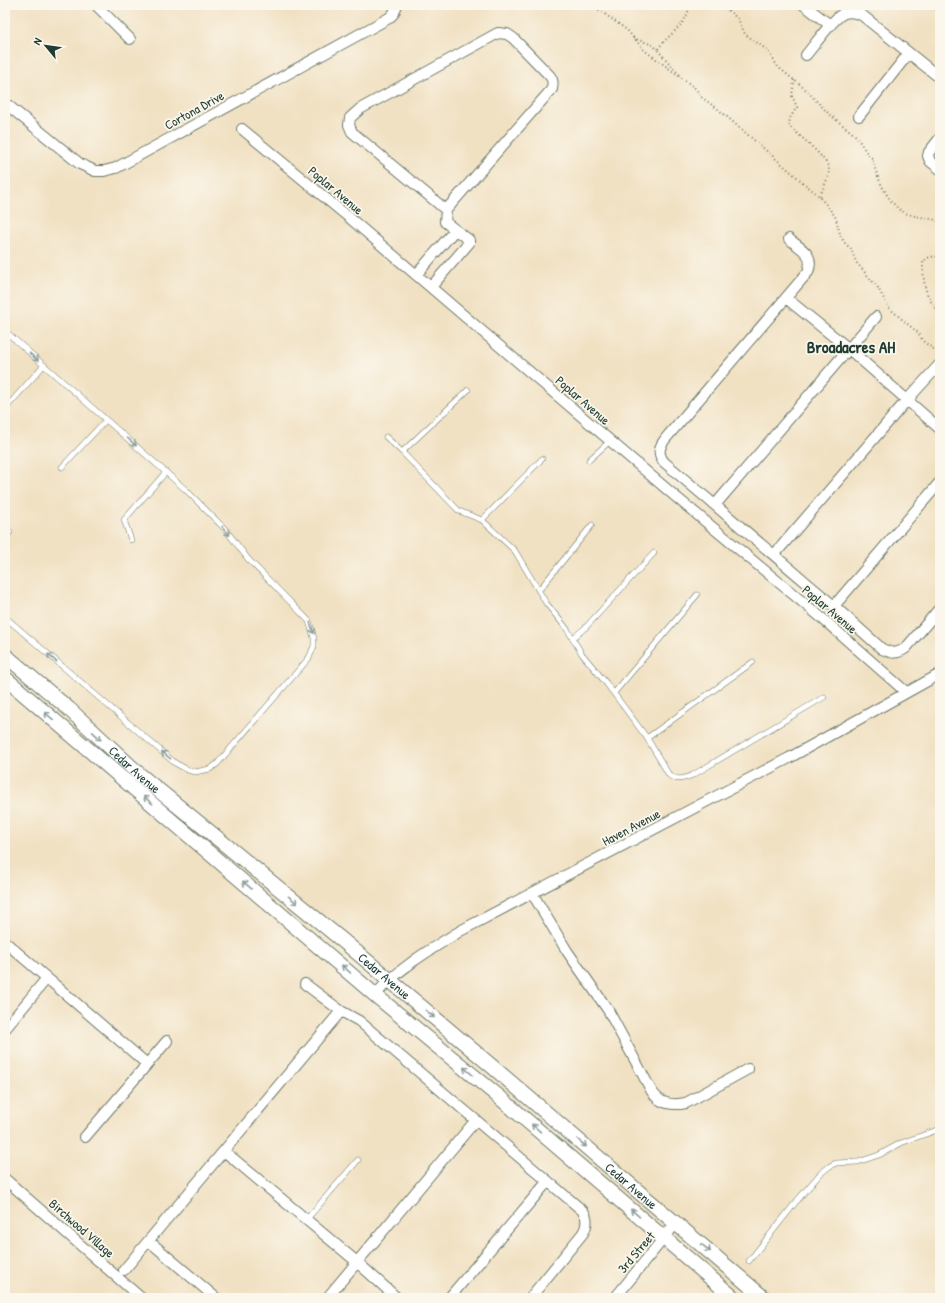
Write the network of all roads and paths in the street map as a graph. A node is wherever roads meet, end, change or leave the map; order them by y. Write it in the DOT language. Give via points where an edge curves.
graph roads {
  1 [pos="96,5"];
  2 [pos="397,5"];
  3 [pos="592,5"];
  4 [pos="690,5"];
  5 [pos="722,5"];
  6 [pos="804,5"];
  7 [pos="830,25"];
  8 [pos="130,38"];
  9 [pos="632,38"];
  10 [pos="658,49"];
  11 [pos="909,53"];
  12 [pos="806,55"];
  13 [pos="680,76"];
  14 [pos="940,78"];
  15 [pos="794,80"];
  16 [pos="5,103"];
  17 [pos="859,116"];
  18 [pos="242,129"];
  19 [pos="940,138"];
  20 [pos="940,169"];
  21 [pos="820,195"];
  22 [pos="446,210"];
  23 [pos="940,222"];
  24 [pos="455,230"];
  25 [pos="789,239"];
  26 [pos="940,259"];
  27 [pos="416,274"];
  28 [pos="431,287"];
  29 [pos="786,298"];
  30 [pos="940,312"];
  31 [pos="876,317"];
  32 [pos="5,331"];
  33 [pos="849,349"];
  34 [pos="940,353"];
  35 [pos="940,364"];
  36 [pos="44,365"];
  37 [pos="468,390"];
  38 [pos="907,400"];
  39 [pos="5,409"];
  40 [pos="106,420"];
  41 [pos="940,429"];
  42 [pos="386,437"];
  43 [pos="610,440"];
  44 [pos="402,452"];
  45 [pos="542,459"];
  46 [pos="588,460"];
  47 [pos="62,467"];
  48 [pos="166,472"];
  49 [pos="940,482"];
  50 [pos="714,505"];
  51 [pos="482,520"];
  52 [pos="592,526"];
  53 [pos="10,532"];
  54 [pos="5,538"];
  55 [pos="131,540"];
  56 [pos="654,553"];
  57 [pos="774,555"];
  58 [pos="539,590"];
  59 [pos="697,595"];
  60 [pos="834,606"];
  61 [pos="940,608"];
  62 [pos="5,617"];
  63 [pos="573,638"];
  64 [pos="5,655"];
  65 [pos="753,662"];
  66 [pos="940,674"];
  67 [pos="5,678"];
  68 [pos="906,692"];
  69 [pos="614,693"];
  70 [pos="824,697"];
  71 [pos="647,738"];
  72 [pos="206,829"];
  73 [pos="196,841"];
  74 [pos="532,893"];
  75 [pos="5,942"];
  76 [pos="47,978"];
  77 [pos="389,980"];
  78 [pos="305,984"];
  79 [pos="375,995"];
  80 [pos="341,1011"];
  81 [pos="5,1029"];
  82 [pos="167,1041"];
  83 [pos="147,1064"];
  84 [pos="748,1069"];
  85 [pos="476,1120"];
  86 [pos="940,1129"];
  87 [pos="85,1137"];
  88 [pos="224,1151"];
  89 [pos="358,1160"];
  90 [pos="5,1179"];
  91 [pos="548,1181"];
  92 [pos="305,1220"];
  93 [pos="676,1223"];
  94 [pos="664,1238"];
  95 [pos="149,1241"];
  96 [pos="749,1261"];
  97 [pos="357,1262"];
  98 [pos="124,1270"];
  99 [pos="142,1298"];
  100 [pos="216,1298"];
  101 [pos="326,1298"];
  102 [pos="397,1298"];
  103 [pos="449,1298"];
  104 [pos="530,1298"];
  105 [pos="615,1298"];
  106 [pos="734,1298"];
  107 [pos="764,1298"];
  1 -- 8 [label="street"];
  2 -- 16 [label="street, Cortona Drive" via="389,18 116,168 104,172 80,164"];
  3 -- 9 [label="path" via="627,30"];
  4 -- 10 [label="path" via="688,15"];
  5 -- 15 [label="path" via="738,19 746,34 767,50 778,67"];
  6 -- 7 [label="street"];
  7 -- 11 [label="street" via="840,15 847,12 857,13"];
  7 -- 12 [label="street"];
  9 -- 10 [label="path"];
  9 -- 13 [label="path"];
  10 -- 13 [label="path"];
  11 -- 14 [label="street"];
  11 -- 17 [label="street"];
  13 -- 21 [label="path" via="696,89 701,97"];
  15 -- 21 [label="path" via="792,96 797,107 790,118 789,126 811,146 829,169"];
  15 -- 23 [label="path" via="856,136 872,158 878,180 894,205 908,214"];
  18 -- 27 [label="street, Poplar Avenue"];
  19 -- 20 [label="street" via="928,156"];
  21 -- 34 [label="path" via="835,216 841,236 851,249 856,262 878,288 890,308 917,332 924,342"];
  22 -- 22 [label="street" via="552,89 553,81 550,76 513,38 504,33 498,33 360,109 350,118 348,126 352,132"];
  22 -- 24 [label="street" via="445,222"];
  24 -- 27 [label="street"];
  24 -- 28 [label="street" via="469,240 469,243"];
  25 -- 29 [label="street" via="807,254 811,262 808,272"];
  26 -- 30 [label="path" via="932,256 923,262 923,267 925,290"];
  27 -- 28 [label="street, Poplar Avenue"];
  28 -- 43 [label="street, Poplar Avenue"];
  29 -- 33 [label="street"];
  29 -- 50 [label="street" via="660,447 659,454 664,462"];
  31 -- 33 [label="street"];
  32 -- 36 [label="lane, one-way"];
  33 -- 38 [label="street"];
  33 -- 50 [label="street"];
  35 -- 38 [label="street"];
  36 -- 39 [label="lane"];
  36 -- 40 [label="lane"];
  37 -- 44 [label="lane"];
  38 -- 41 [label="street"];
  38 -- 57 [label="street"];
  40 -- 47 [label="lane"];
  40 -- 48 [label="lane, one-way"];
  42 -- 44 [label="lane"];
  43 -- 46 [label="lane"];
  43 -- 68 [label="street, Poplar Avenue"];
  44 -- 51 [label="lane" via="459,511"];
  45 -- 51 [label="lane"];
  48 -- 55 [label="lane" via="124,520"];
  48 -- 62 [label="lane, one-way" via="221,525 248,559 306,618 311,624 314,638 309,658 217,764 200,771 188,770 178,765"];
  49 -- 60 [label="street"];
  50 -- 57 [label="street"];
  51 -- 58 [label="lane" via="515,551"];
  52 -- 58 [label="lane"];
  53 -- 54 [label="lane"];
  56 -- 63 [label="lane"];
  57 -- 60 [label="street"];
  58 -- 63 [label="lane"];
  59 -- 69 [label="lane"];
  60 -- 61 [label="street" via="882,649 893,653 906,648"];
  63 -- 69 [label="lane" via="582,654"];
  64 -- 72 [label="main road, Cedar Avenue, one-way" via="69,709 140,775"];
  65 -- 71 [label="lane"];
  66 -- 68 [label="street, Haven Avenue"];
  73 -- 67 [label="main road, Cedar Avenue, one-way"];
  68 -- 74 [label="street, Haven Avenue" via="783,762"];
  69 -- 71 [label="lane"];
  70 -- 71 [label="lane" via="686,778 673,778 669,775"];
  72 -- 73 [label="main road"];
  72 -- 77 [label="main road, Cedar Avenue, one-way"];
  79 -- 73 [label="main road, Cedar Avenue, one-way"];
  74 -- 77 [label="street, Haven Avenue" via="434,947"];
  74 -- 84 [label="street" via="567,951 608,1010 657,1099 668,1104 686,1103"];
  75 -- 76 [label="street"];
  76 -- 81 [label="street"];
  76 -- 83 [label="street"];
  77 -- 79 [label="street, Haven Avenue"];
  77 -- 93 [label="main road, Cedar Avenue, one-way"];
  78 -- 80 [label="street"];
  94 -- 79 [label="main road, Cedar Avenue, one-way"];
  80 -- 85 [label="street" via="359,1021"];
  80 -- 88 [label="street"];
  82 -- 83 [label="street"];
  83 -- 87 [label="street"];
  85 -- 91 [label="street"];
  85 -- 97 [label="street"];
  86 -- 96 [label="lane" via="901,1143 879,1155 830,1166 796,1202"];
  88 -- 92 [label="street"];
  88 -- 95 [label="street"];
  89 -- 92 [label="lane"];
  90 -- 99 [label="street, Birchwood Village"];
  91 -- 103 [label="street"];
  91 -- 104 [label="street" via="583,1211 585,1229 579,1240"];
  92 -- 97 [label="street"];
  93 -- 94 [label="street, 3rd Street"];
  93 -- 107 [label="main road, Cedar Avenue, one-way"];
  94 -- 105 [label="street, 3rd Street"];
  94 -- 106 [label="main road, Cedar Avenue"];
  95 -- 98 [label="street"];
  95 -- 100 [label="street"];
  97 -- 101 [label="street"];
  97 -- 102 [label="street"];
}
